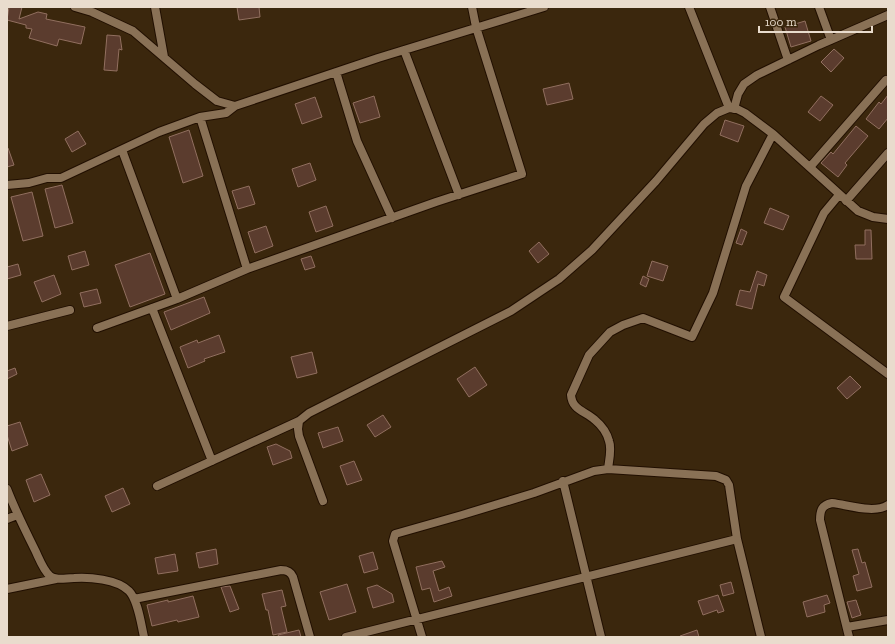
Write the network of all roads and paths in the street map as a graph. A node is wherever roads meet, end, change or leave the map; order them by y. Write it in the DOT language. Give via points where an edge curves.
graph roads {
  1 [pos="75,7"];
  2 [pos="155,7"];
  3 [pos="472,7"];
  4 [pos="544,7"];
  5 [pos="689,7"];
  6 [pos="770,7"];
  7 [pos="819,7"];
  8 [pos="92,10"];
  9 [pos="888,15"];
  10 [pos="476,27"];
  11 [pos="831,40"];
  12 [pos="404,50"];
  13 [pos="164,57"];
  14 [pos="788,60"];
  15 [pos="336,72"];
  16 [pos="886,80"];
  17 [pos="235,106"];
  18 [pos="732,109"];
  19 [pos="200,118"];
  20 [pos="773,134"];
  21 [pos="122,150"];
  22 [pos="888,153"];
  23 [pos="810,167"];
  24 [pos="7,186"];
  25 [pos="459,195"];
  26 [pos="839,195"];
  27 [pos="846,201"];
  28 [pos="392,218"];
  29 [pos="888,219"];
  30 [pos="247,269"];
  31 [pos="177,299"];
  32 [pos="152,308"];
  33 [pos="70,310"];
  34 [pos="7,326"];
  35 [pos="97,328"];
  36 [pos="888,374"];
  37 [pos="299,421"];
  38 [pos="212,461"];
  39 [pos="608,469"];
  40 [pos="563,482"];
  41 [pos="157,486"];
  42 [pos="7,488"];
  43 [pos="323,501"];
  44 [pos="888,505"];
  45 [pos="17,515"];
  46 [pos="7,519"];
  47 [pos="737,539"];
  48 [pos="587,577"];
  49 [pos="56,579"];
  50 [pos="7,589"];
  51 [pos="134,599"];
  52 [pos="417,619"];
  53 [pos="888,620"];
  54 [pos="846,627"];
  55 [pos="144,637"];
  56 [pos="310,637"];
  57 [pos="346,637"];
  58 [pos="422,637"];
  59 [pos="602,637"];
  60 [pos="761,637"];
  61 [pos="849,637"];
  1 -- 8 [label="street"];
  2 -- 13 [label="street"];
  3 -- 10 [label="street"];
  4 -- 10 [label="street"];
  5 -- 18 [label="street"];
  6 -- 14 [label="street"];
  7 -- 11 [label="street"];
  8 -- 13 [label="street" via="133,31"];
  9 -- 11 [label="street"];
  10 -- 12 [label="street"];
  10 -- 25 [label="street" via="522,174"];
  11 -- 14 [label="street"];
  12 -- 15 [label="street"];
  12 -- 25 [label="street"];
  13 -- 17 [label="street" via="217,101"];
  14 -- 18 [label="street" via="757,74 744,84"];
  15 -- 17 [label="street"];
  15 -- 28 [label="street" via="357,141"];
  16 -- 23 [label="street"];
  17 -- 19 [label="street" via="226,113"];
  18 -- 20 [label="street" via="745,113"];
  18 -- 37 [label="street" via="717,113 704,124 592,250 560,279 511,311 309,413"];
  19 -- 21 [label="street" via="159,132"];
  19 -- 30 [label="street"];
  20 -- 23 [label="street"];
  20 -- 39 [label="street" via="746,186 713,293 692,338 643,318 610,332 589,355 570,395 573,405 604,429 610,442"];
  21 -- 24 [label="street" via="61,178 47,178"];
  21 -- 31 [label="street"];
  22 -- 27 [label="street"];
  23 -- 26 [label="street"];
  25 -- 28 [label="street"];
  26 -- 27 [label="street"];
  26 -- 36 [label="street" via="824,213 784,297"];
  27 -- 29 [label="street" via="858,211"];
  28 -- 30 [label="street"];
  30 -- 31 [label="street"];
  31 -- 32 [label="street"];
  32 -- 35 [label="street"];
  32 -- 38 [label="street"];
  33 -- 34 [label="street"];
  37 -- 38 [label="street"];
  37 -- 43 [label="street" via="299,436"];
  38 -- 41 [label="street"];
  39 -- 40 [label="street"];
  39 -- 47 [label="street" via="716,476 726,480 729,485"];
  40 -- 48 [label="street"];
  40 -- 52 [label="street" via="477,511 395,534 393,541"];
  42 -- 45 [label="street"];
  44 -- 54 [label="street" via="875,510 832,503 826,504 820,512"];
  45 -- 46 [label="street"];
  45 -- 49 [label="street" via="43,567"];
  47 -- 48 [label="street"];
  47 -- 60 [label="street"];
  48 -- 52 [label="street"];
  48 -- 59 [label="street"];
  49 -- 50 [label="street"];
  49 -- 51 [label="street" via="102,579 118,584 129,591"];
  51 -- 55 [label="street"];
  51 -- 56 [label="street" via="286,570 293,578"];
  52 -- 57 [label="street"];
  52 -- 58 [label="street"];
  53 -- 54 [label="street"];
  54 -- 61 [label="street"];
}
